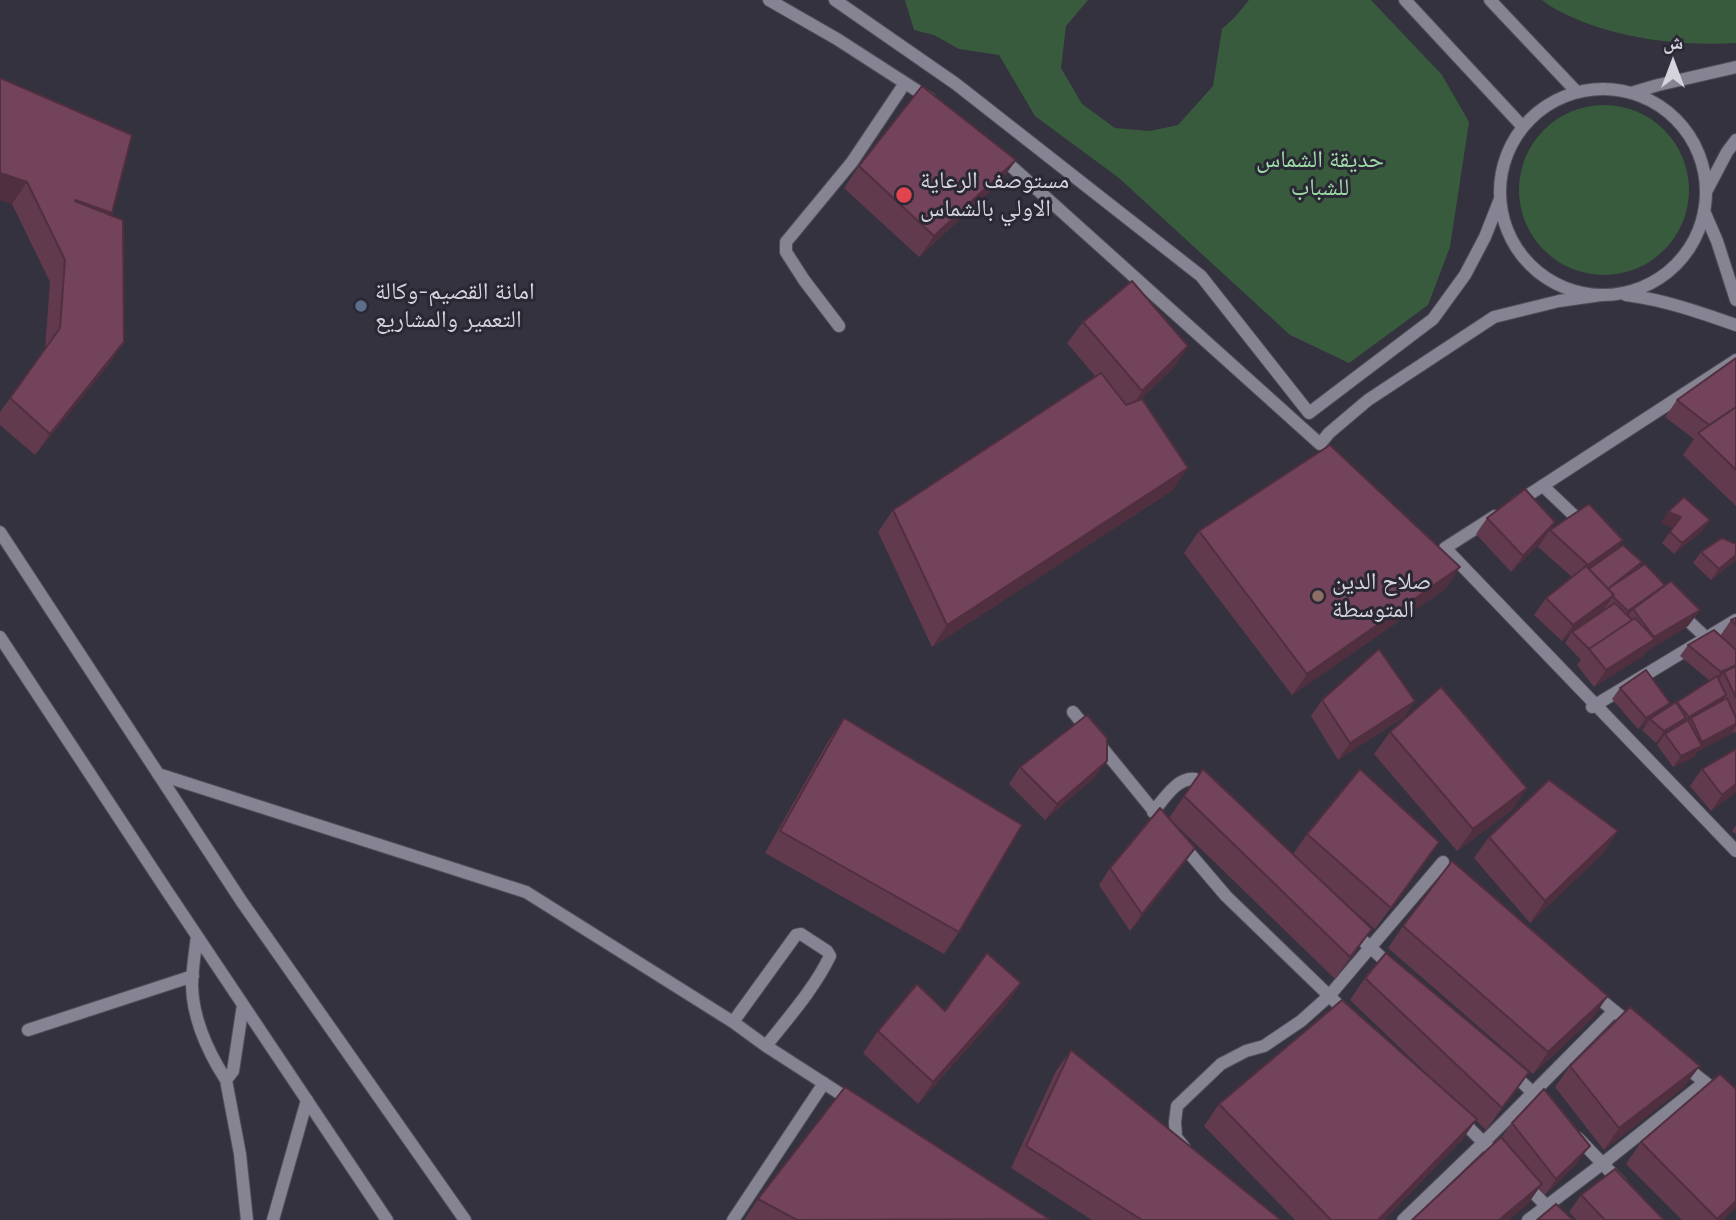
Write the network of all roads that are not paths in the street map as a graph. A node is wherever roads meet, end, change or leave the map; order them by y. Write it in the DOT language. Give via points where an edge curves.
graph roads {
  1 [pos="769,0"];
  2 [pos="835,0"];
  3 [pos="1405,0"];
  4 [pos="1490,0"];
  5 [pos="1736,67"];
  6 [pos="905,83"];
  7 [pos="1575,90"];
  8 [pos="1631,93"];
  9 [pos="939,106"];
  10 [pos="1523,127"];
  11 [pos="1736,140"];
  12 [pos="992,149"];
  13 [pos="1707,190"];
  14 [pos="1500,199"];
  15 [pos="1704,209"];
  16 [pos="1619,294"];
  17 [pos="1601,295"];
  18 [pos="1736,300"];
  19 [pos="1736,325"];
  20 [pos="839,326"];
  21 [pos="1736,360"];
  22 [pos="1543,486"];
  23 [pos="1592,531"];
  24 [pos="0,532"];
  25 [pos="1671,604"];
  26 [pos="1736,620"];
  27 [pos="0,637"];
  28 [pos="1707,638"];
  29 [pos="1736,666"];
  30 [pos="1594,706"];
  31 [pos="1073,712"];
  32 [pos="158,774"];
  33 [pos="1690,784"];
  34 [pos="1678,791"];
  35 [pos="1215,803"];
  36 [pos="1153,812"];
  37 [pos="1736,851"];
  38 [pos="1443,862"];
  39 [pos="1340,920"];
  40 [pos="197,936"];
  41 [pos="1370,947"];
  42 [pos="1401,974"];
  43 [pos="192,976"];
  44 [pos="1583,986"];
  45 [pos="1329,996"];
  46 [pos="243,1005"];
  47 [pos="1613,1012"];
  48 [pos="733,1022"];
  49 [pos="1358,1023"];
  50 [pos="28,1030"];
  51 [pos="1642,1033"];
  52 [pos="766,1046"];
  53 [pos="1673,1057"];
  54 [pos="1503,1065"];
  55 [pos="226,1080"];
  56 [pos="1705,1082"];
  57 [pos="824,1083"];
  58 [pos="1534,1092"];
  59 [pos="307,1100"];
  60 [pos="1445,1104"];
  61 [pos="859,1106"];
  62 [pos="1736,1107"];
  63 [pos="1483,1143"];
  64 [pos="1196,1159"];
  65 [pos="1602,1164"];
  66 [pos="1629,1192"];
  67 [pos="1547,1205"];
  68 [pos="247,1220"];
  69 [pos="273,1220"];
  70 [pos="387,1220"];
  71 [pos="465,1220"];
  72 [pos="733,1220"];
  73 [pos="1403,1220"];
  74 [pos="1528,1220"];
  75 [pos="1560,1220"];
  1 -- 6 [label="street"];
  2 -- 14 [label="street" via="956,84 1201,276 1309,413 1433,319 1465,275"];
  3 -- 10 [label="street"];
  4 -- 7 [label="street"];
  5 -- 8 [label="street"];
  6 -- 9 [label="street"];
  6 -- 20 [label="street" via="852,162 786,242 786,252"];
  7 -- 8 [label="street"];
  7 -- 10 [label="street"];
  8 -- 13 [label="street" via="1658,105 1690,136"];
  10 -- 14 [label="street" via="1501,178"];
  11 -- 13 [label="street"];
  12 -- 17 [label="street" via="1321,444 1368,400 1494,317"];
  13 -- 15 [label="street"];
  14 -- 17 [label="street" via="1515,246 1532,266 1562,286"];
  15 -- 16 [label="street" via="1694,242 1662,277"];
  15 -- 18 [label="street"];
  16 -- 17 [label="street"];
  16 -- 19 [label="street" via="1652,298"];
  21 -- 22 [label="street"];
  22 -- 23 [label="street"];
  22 -- 30 [label="street" via="1445,548"];
  24 -- 32 [label="street"];
  25 -- 28 [label="street"];
  26 -- 28 [label="street"];
  27 -- 40 [label="street"];
  28 -- 29 [label="street"];
  28 -- 30 [label="street"];
  30 -- 34 [label="street"];
  31 -- 36 [label="street"];
  32 -- 48 [label="street" via="526,892"];
  32 -- 71 [label="street"];
  33 -- 34 [label="street"];
  34 -- 37 [label="street"];
  35 -- 36 [label="street" via="1195,779 1187,778"];
  36 -- 45 [label="street" via="1226,896"];
  38 -- 41 [label="street"];
  39 -- 41 [label="street"];
  40 -- 43 [label="street"];
  40 -- 46 [label="street"];
  41 -- 42 [label="street"];
  41 -- 45 [label="street"];
  43 -- 50 [label="street"];
  43 -- 55 [label="street" via="204,1040"];
  44 -- 47 [label="street"];
  45 -- 49 [label="street"];
  45 -- 64 [label="street" via="1264,1046 1221,1064 1177,1106 1176,1137"];
  46 -- 55 [label="street" via="233,1071"];
  46 -- 59 [label="street"];
  47 -- 51 [label="street"];
  47 -- 58 [label="street"];
  48 -- 52 [label="street"];
  48 -- 52 [label="street" via="796,935 827,951 826,965"];
  52 -- 57 [label="street"];
  53 -- 56 [label="street"];
  54 -- 58 [label="street"];
  55 -- 68 [label="street"];
  56 -- 62 [label="street"];
  56 -- 65 [label="street"];
  57 -- 61 [label="street"];
  57 -- 72 [label="street"];
  58 -- 63 [label="street"];
  58 -- 65 [label="street"];
  59 -- 69 [label="street"];
  59 -- 70 [label="street"];
  60 -- 63 [label="street"];
  63 -- 67 [label="street"];
  63 -- 73 [label="street"];
  65 -- 66 [label="street"];
  65 -- 67 [label="street"];
  67 -- 74 [label="street"];
  67 -- 75 [label="street"];
}
